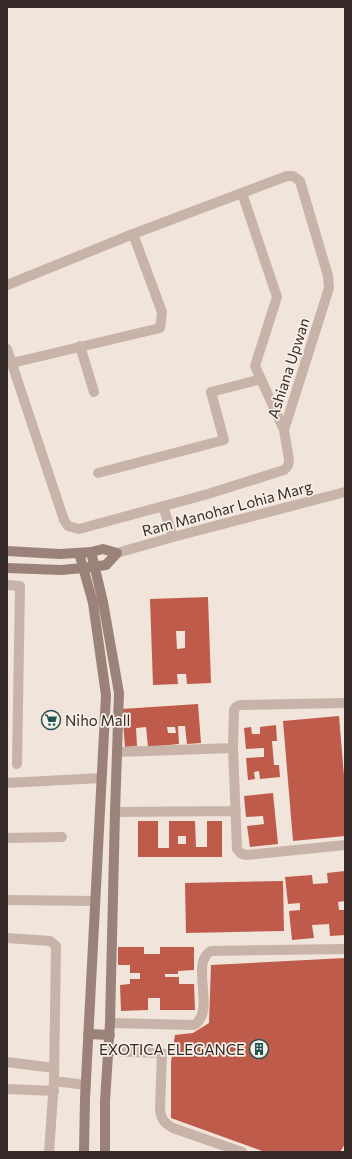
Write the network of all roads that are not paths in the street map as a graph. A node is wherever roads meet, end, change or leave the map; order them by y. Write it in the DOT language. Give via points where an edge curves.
graph roads {
  1 [pos="242,193"];
  2 [pos="133,234"];
  3 [pos="7,285"];
  4 [pos="80,346"];
  5 [pos="7,349"];
  6 [pos="12,364"];
  7 [pos="261,379"];
  8 [pos="94,392"];
  9 [pos="284,430"];
  10 [pos="98,473"];
  11 [pos="345,492"];
  12 [pos="163,506"];
  13 [pos="173,537"];
  14 [pos="7,551"];
  15 [pos="91,552"];
  16 [pos="79,553"];
  17 [pos="117,553"];
  18 [pos="94,566"];
  19 [pos="7,568"];
  20 [pos="83,568"];
  21 [pos="7,586"];
  22 [pos="345,704"];
  23 [pos="233,748"];
  24 [pos="117,752"];
  25 [pos="17,764"];
  26 [pos="102,778"];
  27 [pos="7,783"];
  28 [pos="236,811"];
  29 [pos="115,812"];
  30 [pos="98,836"];
  31 [pos="114,836"];
  32 [pos="62,837"];
  33 [pos="7,838"];
  34 [pos="345,845"];
  35 [pos="7,900"];
  36 [pos="95,901"];
  37 [pos="7,938"];
  38 [pos="345,949"];
  39 [pos="110,1023"];
  40 [pos="88,1034"];
  41 [pos="110,1035"];
  42 [pos="108,1051"];
  43 [pos="7,1062"];
  44 [pos="54,1068"];
  45 [pos="86,1085"];
  46 [pos="54,1086"];
  47 [pos="7,1089"];
  48 [pos="49,1152"];
  49 [pos="84,1152"];
  50 [pos="105,1152"];
  51 [pos="242,1152"];
  1 -- 2 [label="street, Ashiana Upwan"];
  1 -- 7 [label="street" via="277,297 255,366"];
  1 -- 9 [label="street, Ashiana Upwan" via="287,176 300,180 329,280 328,293"];
  2 -- 3 [label="street, Ashiana Upwan"];
  2 -- 4 [label="street" via="162,312 160,328"];
  4 -- 6 [label="street"];
  4 -- 8 [label="street"];
  5 -- 6 [label="street, Ashiana Upwan"];
  6 -- 12 [label="street, Ashiana Upwan" via="68,526 79,528"];
  7 -- 9 [label="street"];
  7 -- 10 [label="street" via="211,392 224,440"];
  9 -- 12 [label="street, Ashiana Upwan" via="289,464 284,470"];
  11 -- 13 [label="street, Ram Manohar Lohia Marg"];
  12 -- 13 [label="street"];
  13 -- 17 [label="street, Ram Manohar Lohia Marg"];
  14 -- 16 [label="street, Ram Manohar Lohia Marg"];
  15 -- 16 [label="street, Ram Manohar Lohia Marg"];
  15 -- 17 [label="street, Ram Manohar Lohia Marg" via="104,549"];
  15 -- 18 [label="street"];
  16 -- 20 [label="street"];
  17 -- 18 [label="street, Ram Manohar Lohia Marg" via="106,565"];
  18 -- 20 [label="street, Ram Manohar Lohia Marg"];
  18 -- 24 [label="street" via="119,693"];
  19 -- 20 [label="street, Ram Manohar Lohia Marg"];
  20 -- 26 [label="street" via="93,603 106,695"];
  21 -- 25 [label="street" via="20,586"];
  22 -- 23 [label="street" via="240,705 234,710"];
  23 -- 24 [label="street"];
  23 -- 28 [label="street"];
  24 -- 29 [label="street"];
  26 -- 27 [label="street"];
  26 -- 30 [label="street"];
  28 -- 29 [label="street"];
  28 -- 34 [label="street" via="237,849 242,855"];
  29 -- 31 [label="street"];
  30 -- 31 [label="street"];
  30 -- 36 [label="street"];
  31 -- 39 [label="street"];
  32 -- 33 [label="street"];
  35 -- 36 [label="street"];
  36 -- 40 [label="street"];
  37 -- 44 [label="street" via="50,941 56,946"];
  38 -- 39 [label="street" via="211,951 203,961 203,1014 199,1022 194,1025"];
  39 -- 41 [label="street"];
  40 -- 41 [label="street"];
  40 -- 45 [label="street"];
  41 -- 42 [label="street"];
  42 -- 50 [label="street"];
  42 -- 51 [label="street" via="162,1053 161,1118 173,1128"];
  43 -- 44 [label="street"];
  44 -- 46 [label="street"];
  45 -- 46 [label="street"];
  45 -- 49 [label="street"];
  46 -- 47 [label="street"];
  46 -- 48 [label="street"];
}
